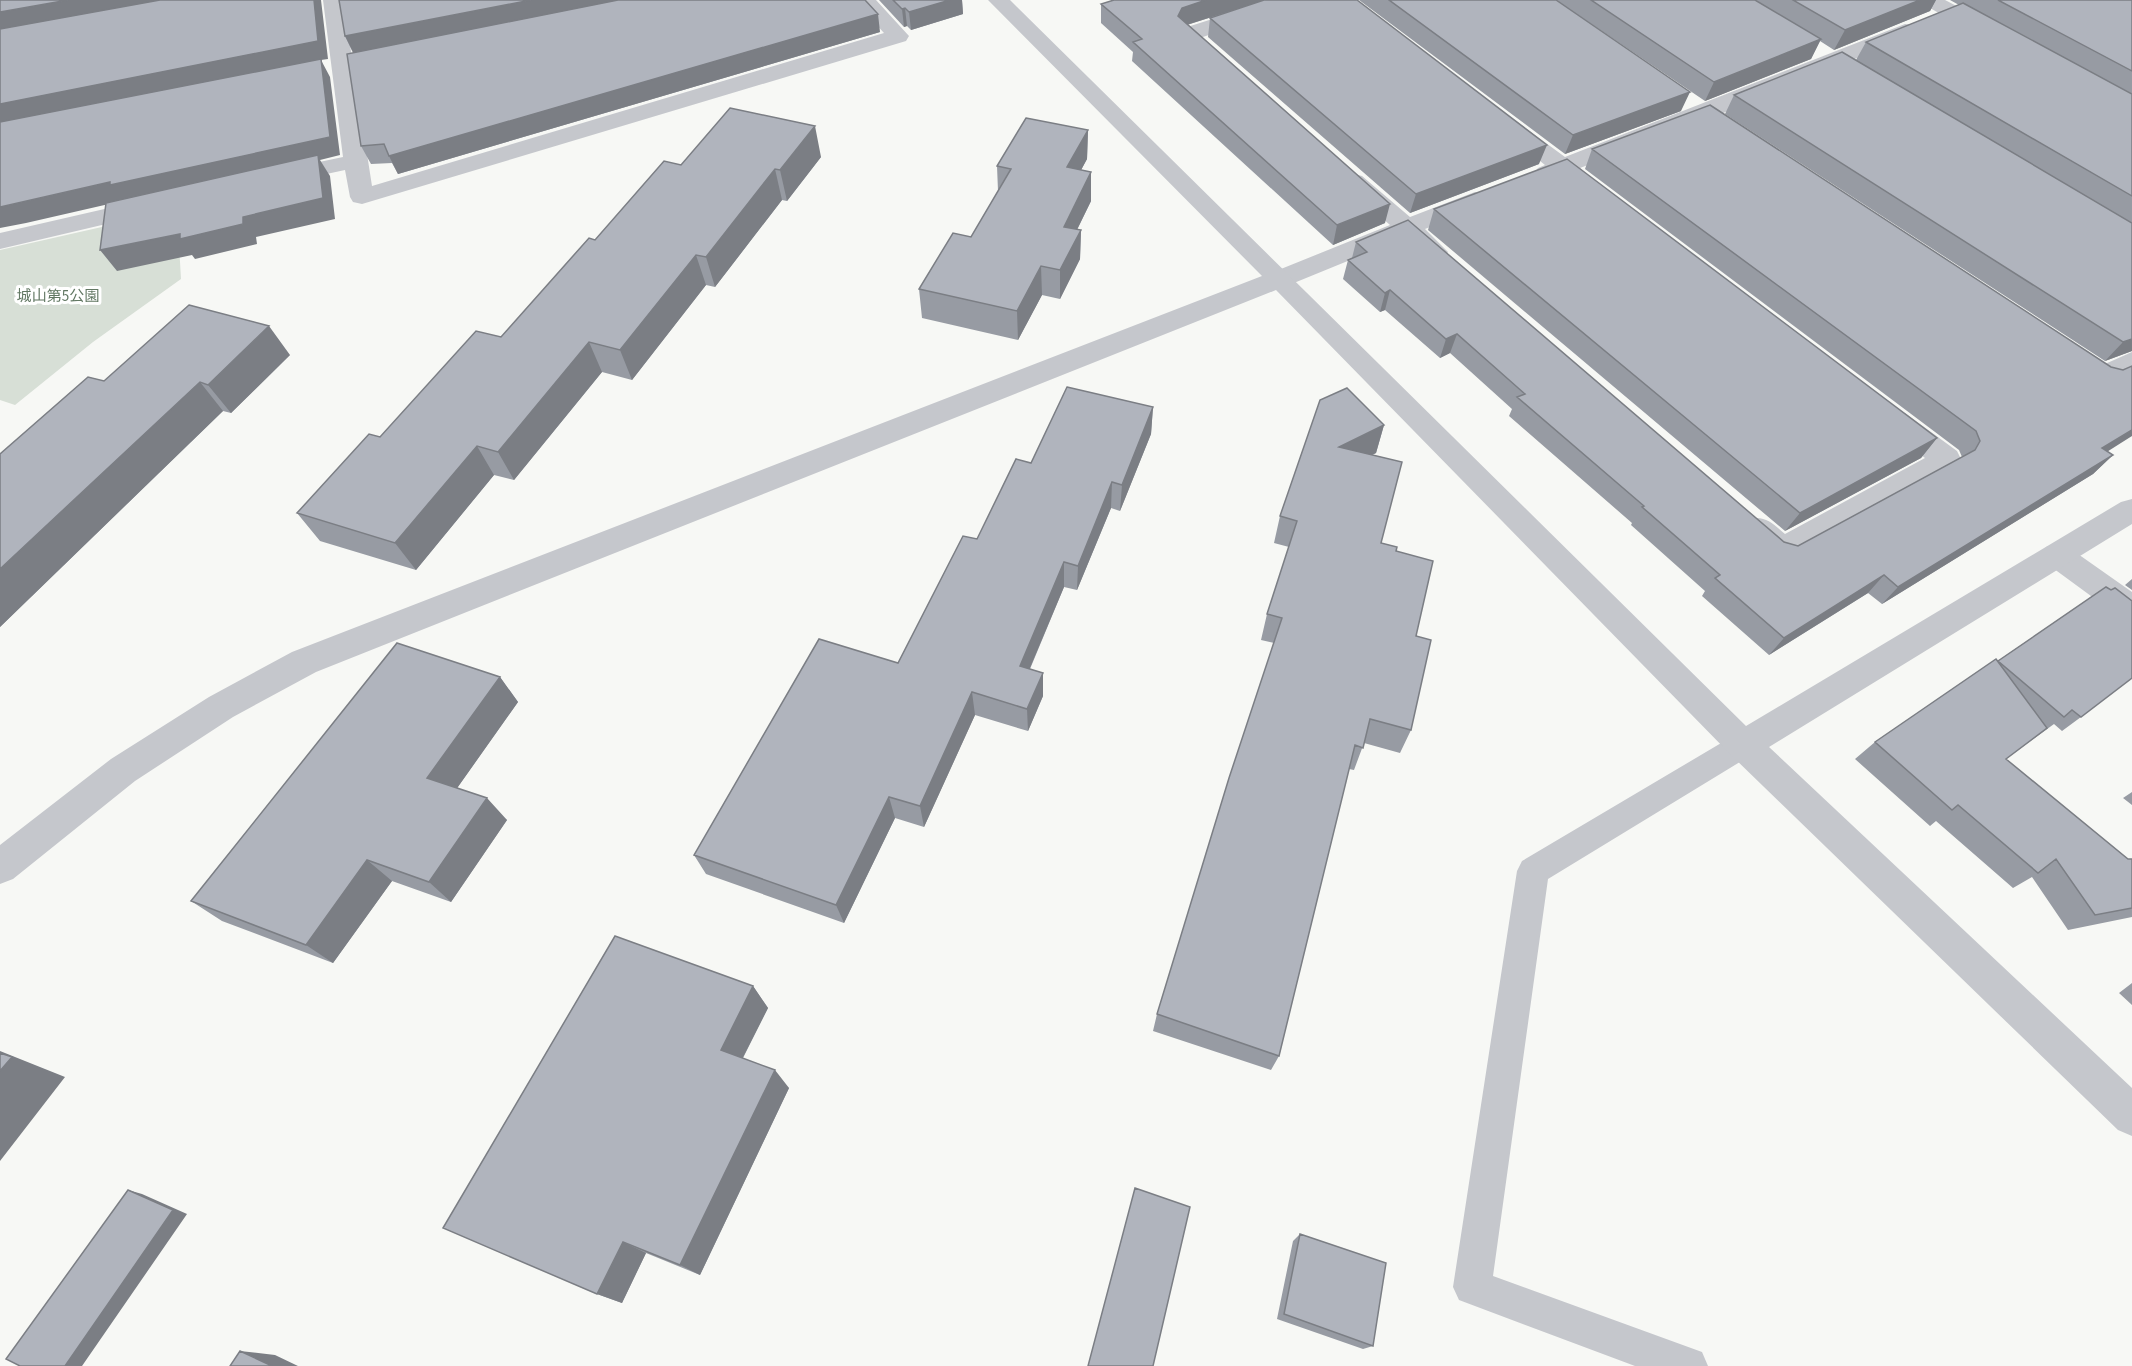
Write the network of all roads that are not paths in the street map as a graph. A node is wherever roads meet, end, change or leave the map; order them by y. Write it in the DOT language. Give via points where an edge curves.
graph roads {
  1 [pos="333,0"];
  2 [pos="864,0"];
  3 [pos="998,0"];
  4 [pos="1293,0"];
  5 [pos="1926,15"];
  6 [pos="2002,39"];
  7 [pos="1206,49"];
  8 [pos="1821,53"];
  9 [pos="366,61"];
  10 [pos="343,65"];
  11 [pos="320,70"];
  12 [pos="1852,72"];
  13 [pos="1489,111"];
  14 [pos="355,160"];
  15 [pos="1336,165"];
  16 [pos="1562,166"];
  17 [pos="1529,179"];
  18 [pos="263,181"];
  19 [pos="1495,192"];
  20 [pos="172,202"];
  21 [pos="1610,203"];
  22 [pos="1406,227"];
  23 [pos="0,241"];
  24 [pos="1452,267"];
  25 [pos="1280,279"];
  26 [pos="2065,351"];
  27 [pos="2132,361"];
  28 [pos="1872,402"];
  29 [pos="2132,510"];
  30 [pos="1738,512"];
  31 [pos="2057,555"];
  32 [pos="2132,609"];
  33 [pos="1743,745"];
  34 [pos="0,867"];
  35 [pos="2132,1116"];
  36 [pos="1688,1366"];
  1 -- 10 [label="street"];
  2 -- 14 [label="street" via="898,36 362,197"];
  3 -- 25 [label="street"];
  4 -- 7 [label="street" via="1189,34"];
  5 -- 6 [label="street" via="1951,12"];
  5 -- 8 [label="street"];
  8 -- 12 [label="street"];
  8 -- 16 [label="street" via="1703,112"];
  9 -- 10 [label="street"];
  10 -- 11 [label="street"];
  10 -- 14 [label="street"];
  13 -- 16 [label="street"];
  14 -- 18 [label="street"];
  15 -- 22 [label="street"];
  16 -- 17 [label="street"];
  16 -- 21 [label="street"];
  19 -- 22 [label="street"];
  20 -- 23 [label="street"];
  22 -- 24 [label="street"];
  22 -- 25 [label="street"];
  25 -- 33 [label="street"];
  25 -- 34 [label="street" via="304,662 221,707 123,770"];
  26 -- 27 [label="street" via="2104,376"];
  28 -- 30 [label="street" via="1947,459 1783,550"];
  29 -- 31 [label="street"];
  31 -- 32 [label="street"];
  31 -- 33 [label="street"];
  33 -- 35 [label="street"];
  33 -- 36 [label="lane" via="1533,871 1472,1287"];
}
